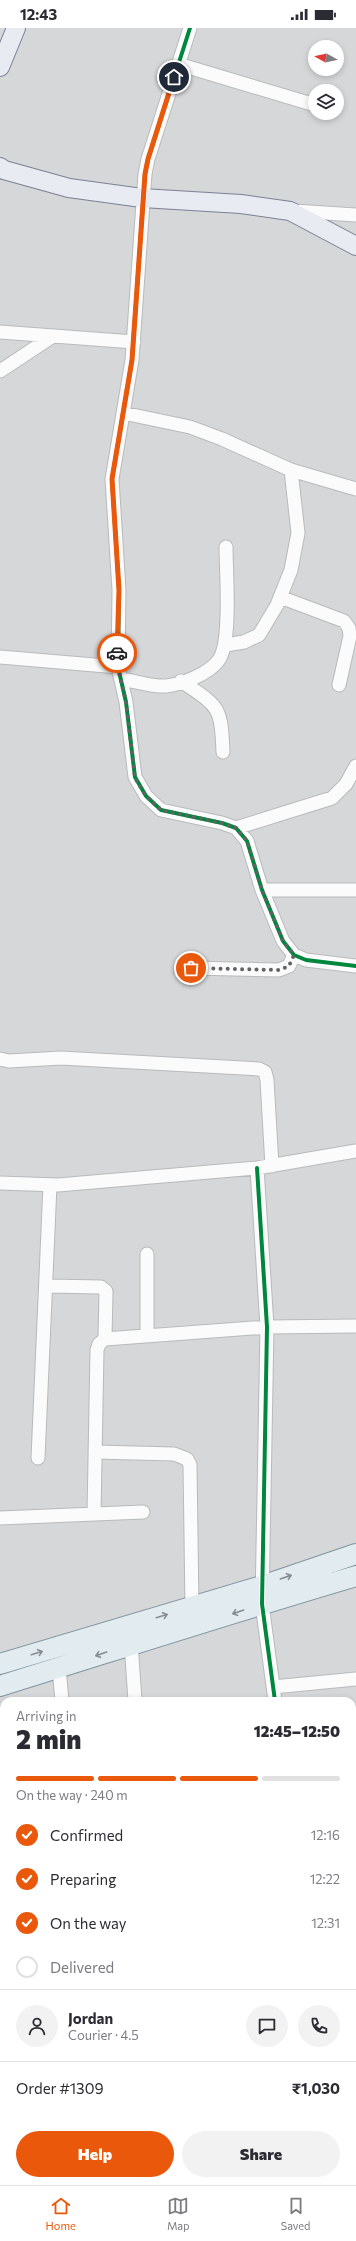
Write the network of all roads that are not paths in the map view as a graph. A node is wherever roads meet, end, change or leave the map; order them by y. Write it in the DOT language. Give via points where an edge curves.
graph roads {
  1 [pos="16,28"];
  2 [pos="190,28"];
  3 [pos="178,64"];
  4 [pos="0,67"];
  5 [pos="308,103"];
  6 [pos="0,167"];
  7 [pos="142,198"];
  8 [pos="290,211"];
  9 [pos="356,215"];
  10 [pos="356,246"];
  11 [pos="0,332"];
  12 [pos="53,336"];
  13 [pos="134,342"];
  14 [pos="0,371"];
  15 [pos="123,413"];
  16 [pos="291,470"];
  17 [pos="356,489"];
  18 [pos="226,547"];
  19 [pos="280,597"];
  20 [pos="225,645"];
  21 [pos="0,657"];
  22 [pos="119,674"];
  23 [pos="181,682"];
  24 [pos="339,685"];
  25 [pos="223,752"];
  26 [pos="356,766"];
  27 [pos="236,828"];
  28 [pos="262,890"];
  29 [pos="356,890"];
  30 [pos="294,955"];
  31 [pos="356,966"];
  32 [pos="191,968"];
  33 [pos="0,1059"];
  34 [pos="356,1150"];
  35 [pos="272,1166"];
  36 [pos="257,1168"];
  37 [pos="0,1183"];
  38 [pos="50,1184"];
  39 [pos="147,1254"];
  40 [pos="46,1286"];
  41 [pos="356,1326"];
  42 [pos="267,1327"];
  43 [pos="147,1335"];
  44 [pos="105,1339"];
  45 [pos="95,1452"];
  46 [pos="38,1458"];
  47 [pos="143,1512"];
  48 [pos="94,1514"];
  49 [pos="0,1518"];
  50 [pos="356,1554"];
  51 [pos="356,1576"];
  52 [pos="262,1595"];
  53 [pos="192,1606"];
  54 [pos="131,1643"];
  55 [pos="0,1664"];
  56 [pos="59,1668"];
  57 [pos="356,1679"];
  58 [pos="0,1686"];
  59 [pos="273,1687"];
  60 [pos="62,1697"];
  61 [pos="136,1697"];
  62 [pos="274,1697"];
  1 -- 4 [label="street"];
  2 -- 3 [label="street"];
  3 -- 5 [label="street"];
  3 -- 7 [label="street" via="148,159"];
  6 -- 7 [label="street" via="69,188"];
  7 -- 8 [label="street" via="241,204"];
  7 -- 13 [label="street"];
  8 -- 9 [label="street"];
  8 -- 10 [label="street"];
  11 -- 12 [label="street"];
  12 -- 13 [label="street"];
  12 -- 14 [label="street"];
  13 -- 15 [label="street"];
  15 -- 16 [label="street" via="190,427"];
  15 -- 22 [label="street" via="112,479 119,590"];
  16 -- 17 [label="street"];
  16 -- 19 [label="street" via="298,533 291,570"];
  18 -- 20 [label="street"];
  19 -- 20 [label="street" via="259,635 244,642"];
  19 -- 24 [label="street" via="344,621 349,628 350,636"];
  20 -- 23 [label="street" via="219,660 209,669"];
  21 -- 22 [label="street"];
  22 -- 23 [label="street" via="166,686"];
  22 -- 27 [label="street" via="126,702 135,778 146,796 161,810"];
  23 -- 25 [label="street" via="214,704 221,722"];
  26 -- 27 [label="street" via="346,784 332,798"];
  27 -- 28 [label="street" via="247,841"];
  28 -- 29 [label="street"];
  28 -- 30 [label="street" via="283,941"];
  30 -- 31 [label="street" via="306,960"];
  30 -- 32 [label="street" via="289,966 280,970"];
  33 -- 35 [label="street" via="16,1061 60,1058 259,1069 265,1072 267,1080"];
  34 -- 35 [label="street"];
  35 -- 36 [label="street"];
  36 -- 38 [label="street"];
  36 -- 42 [label="street"];
  37 -- 38 [label="street"];
  38 -- 40 [label="street"];
  39 -- 43 [label="street"];
  40 -- 44 [label="street" via="101,1287 106,1291"];
  40 -- 46 [label="street"];
  41 -- 42 [label="street"];
  42 -- 43 [label="street"];
  42 -- 52 [label="street"];
  43 -- 44 [label="street"];
  44 -- 45 [label="street" via="97,1350"];
  45 -- 48 [label="street"];
  45 -- 53 [label="street" via="174,1454 187,1459 190,1465"];
  47 -- 48 [label="street"];
  48 -- 49 [label="street"];
  52 -- 50 [label="main road, one-way"];
  51 -- 52 [label="main road"];
  52 -- 53 [label="main road"];
  52 -- 54 [label="main road, one-way" via="198,1625"];
  52 -- 59 [label="street"];
  55 -- 53 [label="main road, one-way"];
  54 -- 56 [label="main road, one-way"];
  54 -- 61 [label="street"];
  56 -- 58 [label="main road"];
  56 -- 60 [label="street"];
  57 -- 59 [label="street"];
  59 -- 62 [label="street"];
}
